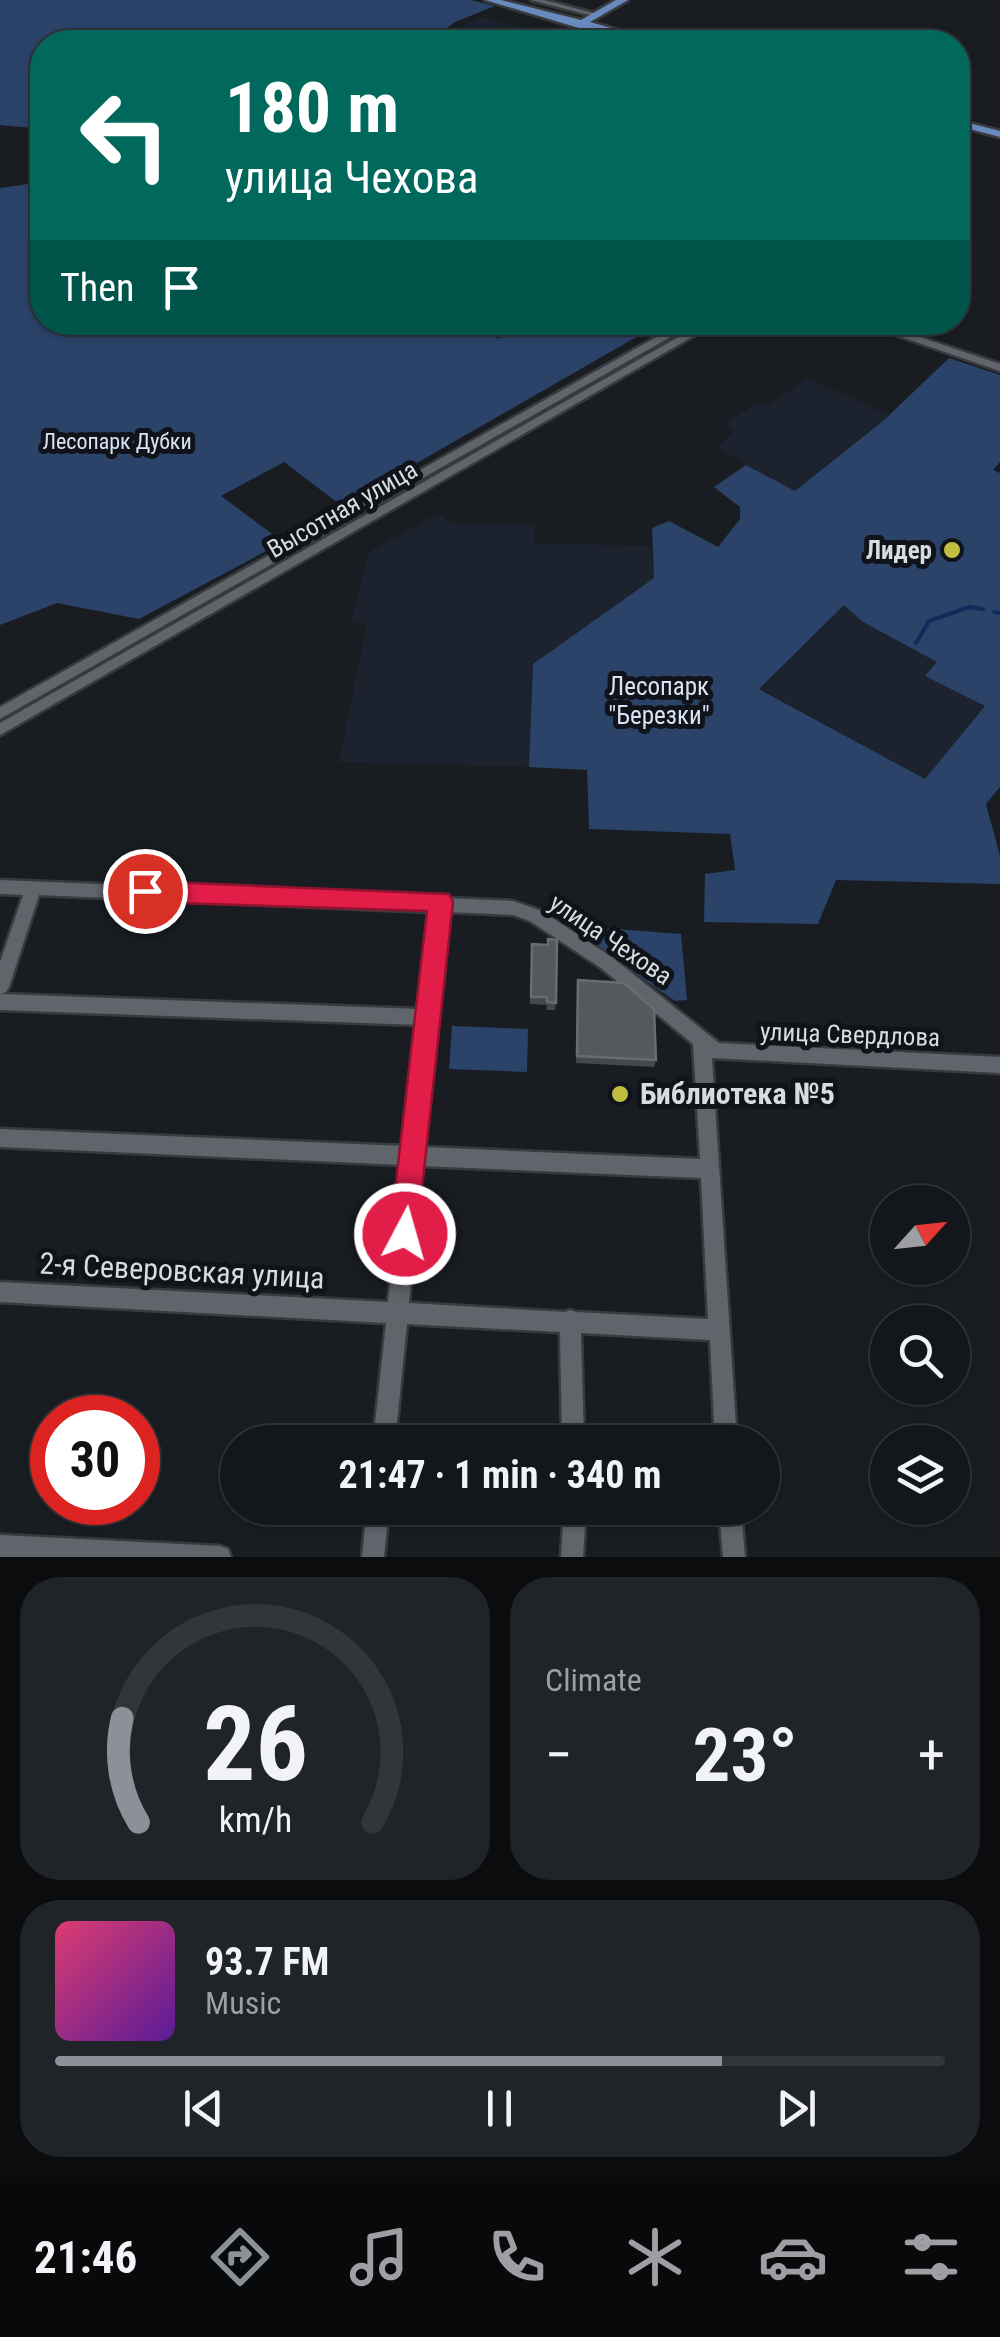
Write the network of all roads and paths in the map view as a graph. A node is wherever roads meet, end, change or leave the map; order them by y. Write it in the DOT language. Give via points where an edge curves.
graph roads {
  1 [pos="476,0"];
  2 [pos="490,0"];
  3 [pos="535,0"];
  4 [pos="623,0"];
  5 [pos="597,15"];
  6 [pos="580,25"];
  7 [pos="598,30"];
  8 [pos="602,30"];
  9 [pos="970,123"];
  10 [pos="1000,131"];
  11 [pos="682,335"];
  12 [pos="683,335"];
  13 [pos="902,335"];
  14 [pos="1000,368"];
  15 [pos="0,714"];
  16 [pos="0,730"];
  17 [pos="0,887"];
  18 [pos="34,887"];
  19 [pos="440,902"];
  20 [pos="0,987"];
  21 [pos="0,1002"];
  22 [pos="428,1017"];
  23 [pos="702,1041"];
  24 [pos="1000,1065"];
  25 [pos="0,1138"];
  26 [pos="413,1156"];
  27 [pos="710,1169"];
  28 [pos="0,1292"];
  29 [pos="397,1312"];
  30 [pos="570,1320"];
  31 [pos="720,1330"];
  32 [pos="386,1425"];
  33 [pos="573,1425"];
  34 [pos="725,1425"];
  35 [pos="377,1525"];
  36 [pos="575,1525"];
  37 [pos="731,1525"];
  38 [pos="0,1546"];
  39 [pos="220,1557"];
  40 [pos="374,1557"];
  41 [pos="572,1557"];
  42 [pos="734,1557"];
  1 -- 6 [label="main road"];
  2 -- 6 [label="main road"];
  3 -- 5 [label="street"];
  4 -- 5 [label="main road"];
  5 -- 6 [label="main road"];
  6 -- 7 [label="main road"];
  6 -- 8 [label="main road"];
  9 -- 10 [label="main road"];
  11 -- 15 [label="street, Высотная улица"];
  12 -- 16 [label="street, Высотная улица"];
  13 -- 14 [label="street"];
  17 -- 18 [label="street, улица Чехова"];
  18 -- 19 [label="street, улица Чехова"];
  18 -- 20 [label="street"];
  19 -- 22 [label="street"];
  19 -- 23 [label="street, улица Чехова" via="536,916 668,1008"];
  21 -- 22 [label="street"];
  22 -- 26 [label="street"];
  23 -- 24 [label="street, улица Свердлова" via="729,1054"];
  23 -- 27 [label="street"];
  25 -- 26 [label="street"];
  26 -- 27 [label="street"];
  26 -- 29 [label="street"];
  27 -- 31 [label="street"];
  28 -- 29 [label="street, 2-я Северовская улица"];
  29 -- 30 [label="street, 2-я Северовская улица"];
  29 -- 32 [label="street"];
  30 -- 31 [label="street, 2-я Северовская улица"];
  30 -- 33 [label="street"];
  31 -- 34 [label="street"];
  35 -- 40 [label="street"];
  36 -- 41 [label="street"];
  37 -- 42 [label="street"];
  38 -- 39 [label="street"];
}
